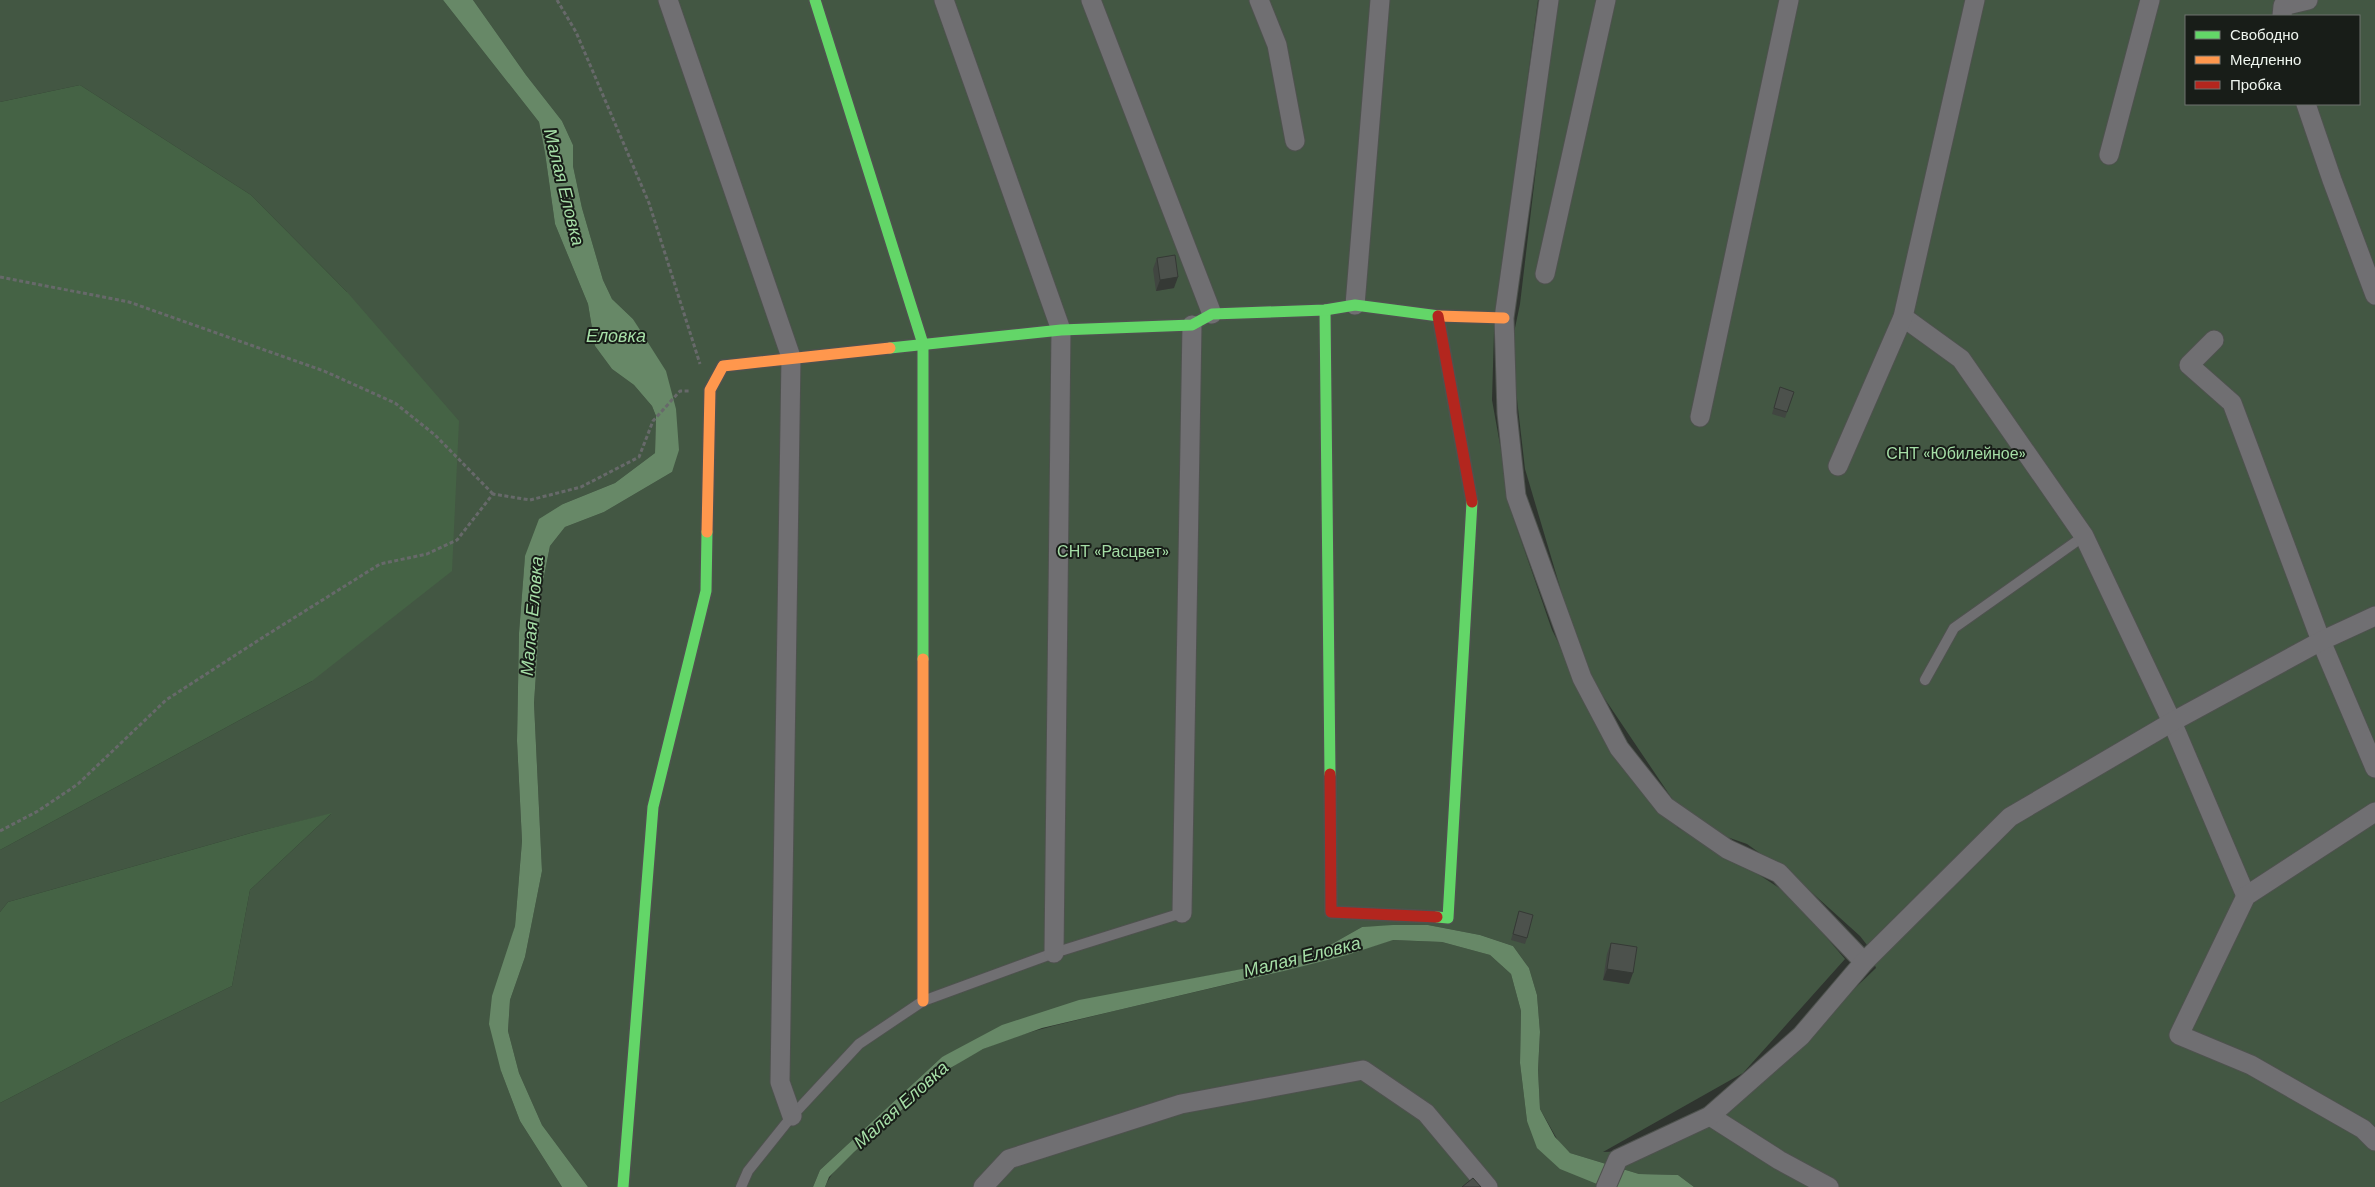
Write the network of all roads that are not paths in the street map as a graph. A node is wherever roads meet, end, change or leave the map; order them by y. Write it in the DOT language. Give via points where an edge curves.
graph roads {
  1 [pos="668,0"];
  2 [pos="815,0"];
  3 [pos="944,0"];
  4 [pos="1091,0"];
  5 [pos="1259,0"];
  6 [pos="1380,0"];
  7 [pos="1548,0"];
  8 [pos="1606,0"];
  9 [pos="1789,0"];
  10 [pos="1974,0"];
  11 [pos="2150,0"];
  12 [pos="2308,0"];
  13 [pos="2282,15"];
  14 [pos="2306,105"];
  15 [pos="1295,141"];
  16 [pos="2109,154"];
  17 [pos="1545,274"];
  18 [pos="2375,295"];
  19 [pos="1355,305"];
  20 [pos="1325,310"];
  21 [pos="1212,314"];
  22 [pos="1438,316"];
  23 [pos="1903,317"];
  24 [pos="1504,318"];
  25 [pos="1192,325"];
  26 [pos="1062,330"];
  27 [pos="2214,340"];
  28 [pos="924,344"];
  29 [pos="791,357"];
  30 [pos="1700,417"];
  31 [pos="1838,466"];
  32 [pos="2084,536"];
  33 [pos="2375,616"];
  34 [pos="2321,641"];
  35 [pos="1925,680"];
  36 [pos="2172,722"];
  37 [pos="2375,768"];
  38 [pos="2375,812"];
  39 [pos="2246,896"];
  40 [pos="1182,913"];
  41 [pos="1054,953"];
  42 [pos="1864,962"];
  43 [pos="923,1001"];
  44 [pos="792,1116"];
  45 [pos="1710,1116"];
  46 [pos="2375,1141"];
  47 [pos="623,1187"];
  48 [pos="741,1187"];
  49 [pos="984,1187"];
  50 [pos="1488,1187"];
  51 [pos="1606,1187"];
  52 [pos="1829,1187"];
  1 -- 29 [label="street"];
  2 -- 28 [label="street"];
  3 -- 26 [label="street"];
  4 -- 21 [label="street"];
  5 -- 15 [label="street" via="1277,45"];
  6 -- 19 [label="street"];
  7 -- 24 [label="street"];
  8 -- 17 [label="street"];
  9 -- 30 [label="street"];
  10 -- 23 [label="street"];
  11 -- 16 [label="street"];
  12 -- 13 [label="street" via="2284,6"];
  14 -- 18 [label="street"];
  19 -- 20 [label="street"];
  19 -- 22 [label="street"];
  20 -- 21 [label="street"];
  20 -- 22 [label="street" via="1331,912 1448,918 1473,507"];
  21 -- 25 [label="street"];
  22 -- 24 [label="street"];
  23 -- 31 [label="street"];
  23 -- 32 [label="street" via="1961,359"];
  24 -- 42 [label="street" via="1507,413 1516,496 1582,678 1619,748 1665,806 1727,850 1779,873"];
  25 -- 26 [label="street"];
  25 -- 40 [label="street"];
  26 -- 28 [label="street"];
  26 -- 41 [label="street"];
  27 -- 34 [label="street" via="2189,364 2232,403"];
  28 -- 29 [label="street"];
  28 -- 43 [label="street"];
  29 -- 44 [label="street" via="780,1082"];
  29 -- 47 [label="street" via="723,366 710,390 706,591 653,806"];
  32 -- 35 [label="lane" via="1954,628"];
  32 -- 36 [label="street"];
  33 -- 34 [label="street"];
  34 -- 36 [label="street"];
  34 -- 37 [label="street"];
  36 -- 39 [label="street"];
  36 -- 42 [label="street" via="2010,817"];
  38 -- 39 [label="street"];
  39 -- 46 [label="street" via="2179,1035 2251,1066 2363,1128"];
  40 -- 41 [label="lane"];
  41 -- 43 [label="lane"];
  42 -- 45 [label="street" via="1801,1036"];
  43 -- 44 [label="lane" via="859,1044"];
  44 -- 48 [label="lane" via="748,1171"];
  45 -- 51 [label="street" via="1618,1159"];
  45 -- 52 [label="street"];
  49 -- 50 [label="street" via="1009,1159 1181,1104 1363,1070 1426,1113"];
}
